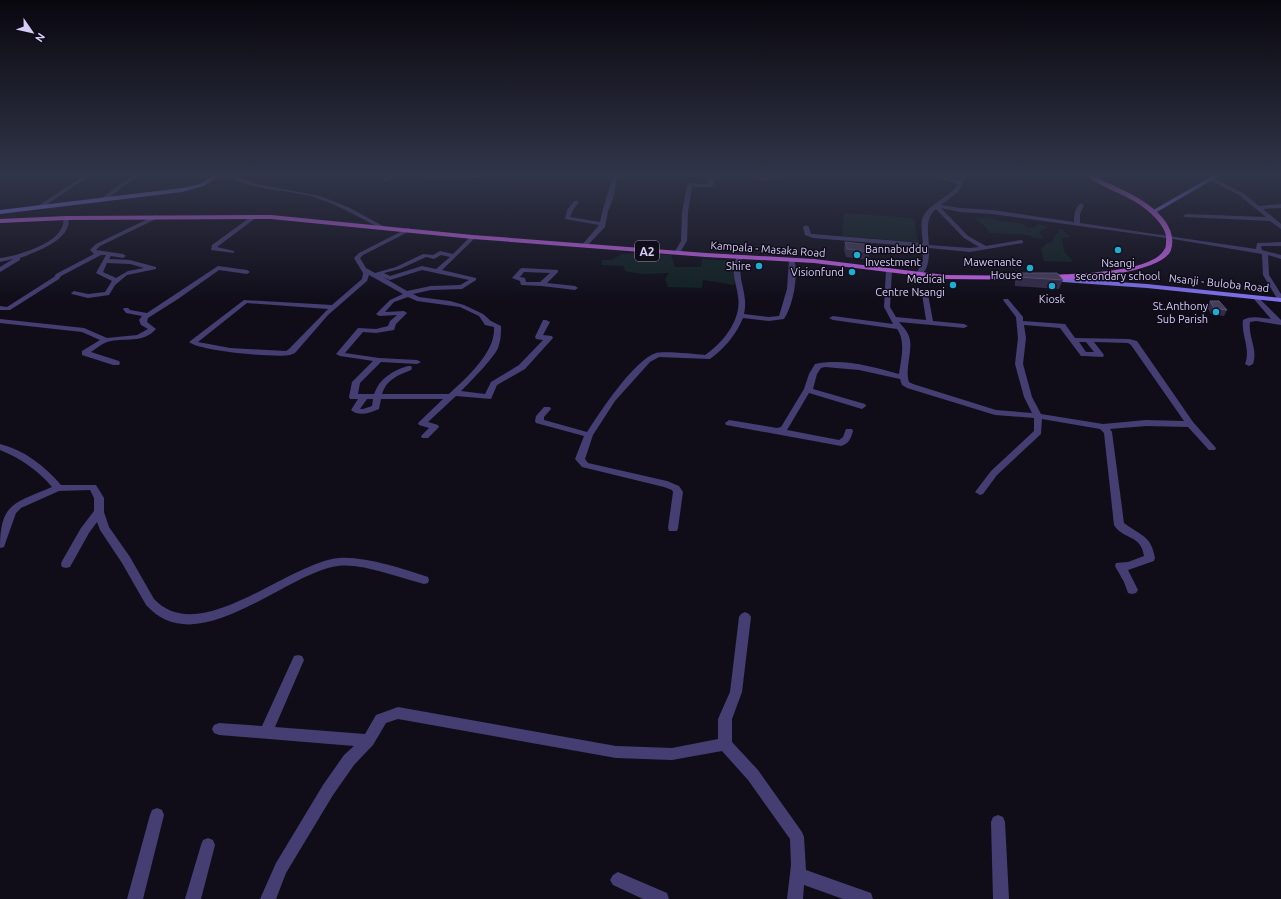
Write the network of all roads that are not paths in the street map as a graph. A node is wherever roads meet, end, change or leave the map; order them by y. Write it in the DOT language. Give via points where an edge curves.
graph roads {
  1 [pos="156,217"];
  2 [pos="254,217"];
  3 [pos="361,217"];
  4 [pos="567,217"];
  5 [pos="604,217"];
  6 [pos="685,217"];
  7 [pos="927,217"];
  8 [pos="945,217"];
  9 [pos="1027,217"];
  10 [pos="1077,217"];
  11 [pos="1157,217"];
  12 [pos="1198,217"];
  13 [pos="1269,217"];
  14 [pos="66,218"];
  15 [pos="1272,219"];
  16 [pos="1,221"];
  17 [pos="601,224"];
  18 [pos="1077,224"];
  19 [pos="382,227"];
  20 [pos="806,227"];
  21 [pos="1281,227"];
  22 [pos="408,230"];
  23 [pos="473,237"];
  24 [pos="1170,238"];
  25 [pos="1021,242"];
  26 [pos="1281,244"];
  27 [pos="925,245"];
  28 [pos="584,246"];
  29 [pos="984,247"];
  30 [pos="232,252"];
  31 [pos="1262,252"];
  32 [pos="100,253"];
  33 [pos="677,253"];
  34 [pos="26,254"];
  35 [pos="110,254"];
  36 [pos="123,256"];
  37 [pos="454,256"];
  38 [pos="1281,257"];
  39 [pos="738,258"];
  40 [pos="0,260"];
  41 [pos="792,260"];
  42 [pos="105,261"];
  43 [pos="0,270"];
  44 [pos="364,270"];
  45 [pos="889,270"];
  46 [pos="438,271"];
  47 [pos="247,272"];
  48 [pos="919,274"];
  49 [pos="1040,278"];
  50 [pos="116,280"];
  51 [pos="542,284"];
  52 [pos="575,288"];
  53 [pos="74,293"];
  54 [pos="407,293"];
  55 [pos="925,294"];
  56 [pos="1256,298"];
  57 [pos="1006,300"];
  58 [pos="1281,300"];
  59 [pos="334,307"];
  60 [pos="0,308"];
  61 [pos="126,309"];
  62 [pos="148,315"];
  63 [pos="740,316"];
  64 [pos="833,318"];
  65 [pos="893,318"];
  66 [pos="0,321"];
  67 [pos="546,322"];
  68 [pos="930,322"];
  69 [pos="1019,323"];
  70 [pos="1280,324"];
  71 [pos="964,326"];
  72 [pos="901,327"];
  73 [pos="106,340"];
  74 [pos="1074,340"];
  75 [pos="1088,340"];
  76 [pos="379,360"];
  77 [pos="417,362"];
  78 [pos="116,363"];
  79 [pos="1249,364"];
  80 [pos="408,368"];
  81 [pos="903,377"];
  82 [pos="808,389"];
  83 [pos="453,394"];
  84 [pos="364,397"];
  85 [pos="376,397"];
  86 [pos="862,406"];
  87 [pos="547,409"];
  88 [pos="1038,417"];
  89 [pos="729,423"];
  90 [pos="1190,424"];
  91 [pos="1104,427"];
  92 [pos="777,431"];
  93 [pos="850,431"];
  94 [pos="589,435"];
  95 [pos="425,436"];
  96 [pos="0,447"];
  97 [pos="1212,448"];
  98 [pos="58,488"];
  99 [pos="980,492"];
  100 [pos="99,512"];
  101 [pos="673,528"];
  102 [pos="0,544"];
  103 [pos="66,564"];
  104 [pos="424,580"];
  105 [pos="1132,590"];
  106 [pos="746,617"];
  107 [pos="298,660"];
  108 [pos="219,728"];
  109 [pos="266,732"];
  110 [pos="368,741"];
  111 [pos="725,744"];
  112 [pos="156,814"];
  113 [pos="998,822"];
  114 [pos="208,845"];
  115 [pos="798,875"];
  116 [pos="618,880"];
  117 [pos="135,899"];
  118 [pos="193,899"];
  119 [pos="268,899"];
  120 [pos="661,899"];
  121 [pos="795,899"];
  122 [pos="865,899"];
  123 [pos="1001,899"];
  1 -- 2 [label="main road, Kampala - Masaka Road / A2"];
  1 -- 14 [label="main road, Kampala - Masaka Road / A2"];
  1 -- 32 [label="street" via="98,245 93,250"];
  2 -- 19 [label="main road, Kampala - Masaka Road / A2" via="308,219"];
  2 -- 30 [label="street" via="213,249"];
  3 -- 19 [label="street"];
  4 -- 17 [label="street"];
  5 -- 17 [label="street"];
  6 -- 33 [label="street" via="684,241"];
  7 -- 27 [label="street"];
  8 -- 29 [label="street" via="966,237"];
  9 -- 18 [label="street"];
  10 -- 18 [label="street"];
  11 -- 24 [label="main road" via="1166,227"];
  12 -- 15 [label="street"];
  13 -- 15 [label="street"];
  14 -- 16 [label="main road, Kampala - Masaka Road / A2"];
  14 -- 34 [label="street" via="65,228 60,234"];
  15 -- 21 [label="street"];
  17 -- 28 [label="street" via="600,231"];
  18 -- 24 [label="street"];
  19 -- 22 [label="main road, Kampala - Masaka Road / A2"];
  20 -- 27 [label="street" via="808,235 813,236"];
  22 -- 23 [label="main road, Kampala - Masaka Road / A2"];
  22 -- 44 [label="street" via="361,254 357,258"];
  23 -- 28 [label="main road, Kampala - Masaka Road / A2"];
  23 -- 37 [label="street"];
  24 -- 31 [label="street"];
  24 -- 49 [label="main road, Kampala - Masaka Road / A2" via="1170,246 1164,257 1146,266 1114,272"];
  25 -- 29 [label="street"];
  26 -- 31 [label="street" via="1259,244"];
  27 -- 29 [label="street" via="970,250"];
  27 -- 48 [label="street" via="926,261"];
  28 -- 33 [label="main road, Kampala - Masaka Road / A2"];
  31 -- 38 [label="street"];
  31 -- 58 [label="street" via="1266,275"];
  32 -- 35 [label="street"];
  32 -- 60 [label="street" via="58,275 8,309"];
  33 -- 39 [label="main road, Kampala - Masaka Road / A2"];
  34 -- 40 [label="street"];
  34 -- 43 [label="street"];
  35 -- 36 [label="street"];
  35 -- 42 [label="street"];
  37 -- 46 [label="street"];
  37 -- 46 [label="street" via="440,253 434,257 425,255 409,264 378,273 390,278 422,268"];
  39 -- 41 [label="main road, Kampala - Masaka Road / A2"];
  39 -- 63 [label="street" via="736,271 741,296"];
  41 -- 45 [label="main road, Kampala - Masaka Road / A2"];
  41 -- 63 [label="street" via="792,287 782,318"];
  42 -- 50 [label="street" via="99,274"];
  42 -- 50 [label="street" via="130,262 154,268 130,271"];
  44 -- 54 [label="street"];
  44 -- 59 [label="street" via="365,280"];
  45 -- 48 [label="main road, Kampala - Masaka Road / A2"];
  45 -- 65 [label="street" via="887,307"];
  46 -- 54 [label="street" via="474,279 462,287 431,288"];
  47 -- 62 [label="street" via="218,268"];
  48 -- 49 [label="main road, Kampala - Masaka Road / A2" via="968,278"];
  49 -- 56 [label="street, Nsanji - Buloba Road"];
  50 -- 53 [label="street" via="107,294 88,296"];
  51 -- 51 [label="street" via="523,284 522,279 515,278 522,270 556,271"];
  51 -- 52 [label="street"];
  54 -- 76 [label="street" via="392,301 379,314 404,313 391,328 361,330 340,354"];
  54 -- 83 [label="street" via="417,299 450,302 462,306 482,315 488,323 497,326 498,334 494,348"];
  55 -- 68 [label="street"];
  56 -- 58 [label="street, Nsanji - Buloba Road"];
  56 -- 70 [label="street"];
  57 -- 69 [label="street" via="1019,317"];
  59 -- 59 [label="street" via="287,353 230,350 193,342 246,301"];
  61 -- 62 [label="street" via="128,312"];
  62 -- 73 [label="street" via="143,320 152,329 149,333"];
  63 -- 94 [label="street" via="726,340 707,357 658,355 647,360 612,400"];
  64 -- 72 [label="street"];
  65 -- 68 [label="street"];
  65 -- 72 [label="street"];
  66 -- 73 [label="street" via="84,330"];
  67 -- 83 [label="street" via="539,337 549,338 522,367 494,384 488,397 475,396 471,393"];
  68 -- 71 [label="street"];
  69 -- 74 [label="street" via="1062,326"];
  69 -- 88 [label="street" via="1022,338 1019,364 1028,397"];
  70 -- 79 [label="street" via="1256,319 1247,320 1247,340 1252,351"];
  72 -- 81 [label="street" via="905,335 906,349"];
  73 -- 78 [label="street" via="85,353"];
  74 -- 75 [label="street"];
  74 -- 75 [label="street" via="1084,354 1100,355"];
  75 -- 90 [label="street" via="1134,342"];
  76 -- 77 [label="street"];
  76 -- 84 [label="street" via="356,382 349,398"];
  80 -- 85 [label="street" via="392,374"];
  81 -- 82 [label="street" via="849,366 821,364 813,374"];
  81 -- 88 [label="street" via="905,383 910,386 964,404 995,412"];
  82 -- 86 [label="street"];
  82 -- 92 [label="street" via="784,429"];
  83 -- 85 [label="street"];
  83 -- 95 [label="street" via="422,423 434,427"];
  84 -- 85 [label="street"];
  84 -- 85 [label="street" via="355,410 364,412 376,407"];
  87 -- 94 [label="street" via="539,421"];
  88 -- 91 [label="street"];
  88 -- 99 [label="street" via="1038,432 994,473"];
  89 -- 92 [label="street"];
  90 -- 91 [label="street" via="1146,423"];
  90 -- 97 [label="street"];
  91 -- 105 [label="street" via="1108,432 1119,525 1125,531 1142,539 1149,548 1150,558 1129,566 1120,566"];
  92 -- 93 [label="street" via="841,443"];
  94 -- 101 [label="street" via="580,459 585,465 676,488 678,492"];
  96 -- 98 [label="street" via="40,468"];
  98 -- 100 [label="street" via="93,487 99,498"];
  98 -- 102 [label="street" via="12,511"];
  100 -- 103 [label="street"];
  100 -- 104 [label="street" via="104,527 155,607 172,618 194,619 220,614 244,605 314,570 337,562 369,566"];
  106 -- 111 [label="street" via="738,686 725,719"];
  107 -- 109 [label="street"];
  108 -- 109 [label="street"];
  109 -- 110 [label="street"];
  110 -- 111 [label="street" via="381,719 398,713 616,752 672,754"];
  110 -- 119 [label="street" via="328,790 281,868"];
  111 -- 115 [label="street" via="753,775 797,838"];
  112 -- 117 [label="street"];
  113 -- 123 [label="street"];
  114 -- 118 [label="street"];
  115 -- 121 [label="street"];
  115 -- 122 [label="street"];
  116 -- 120 [label="street"];
}
